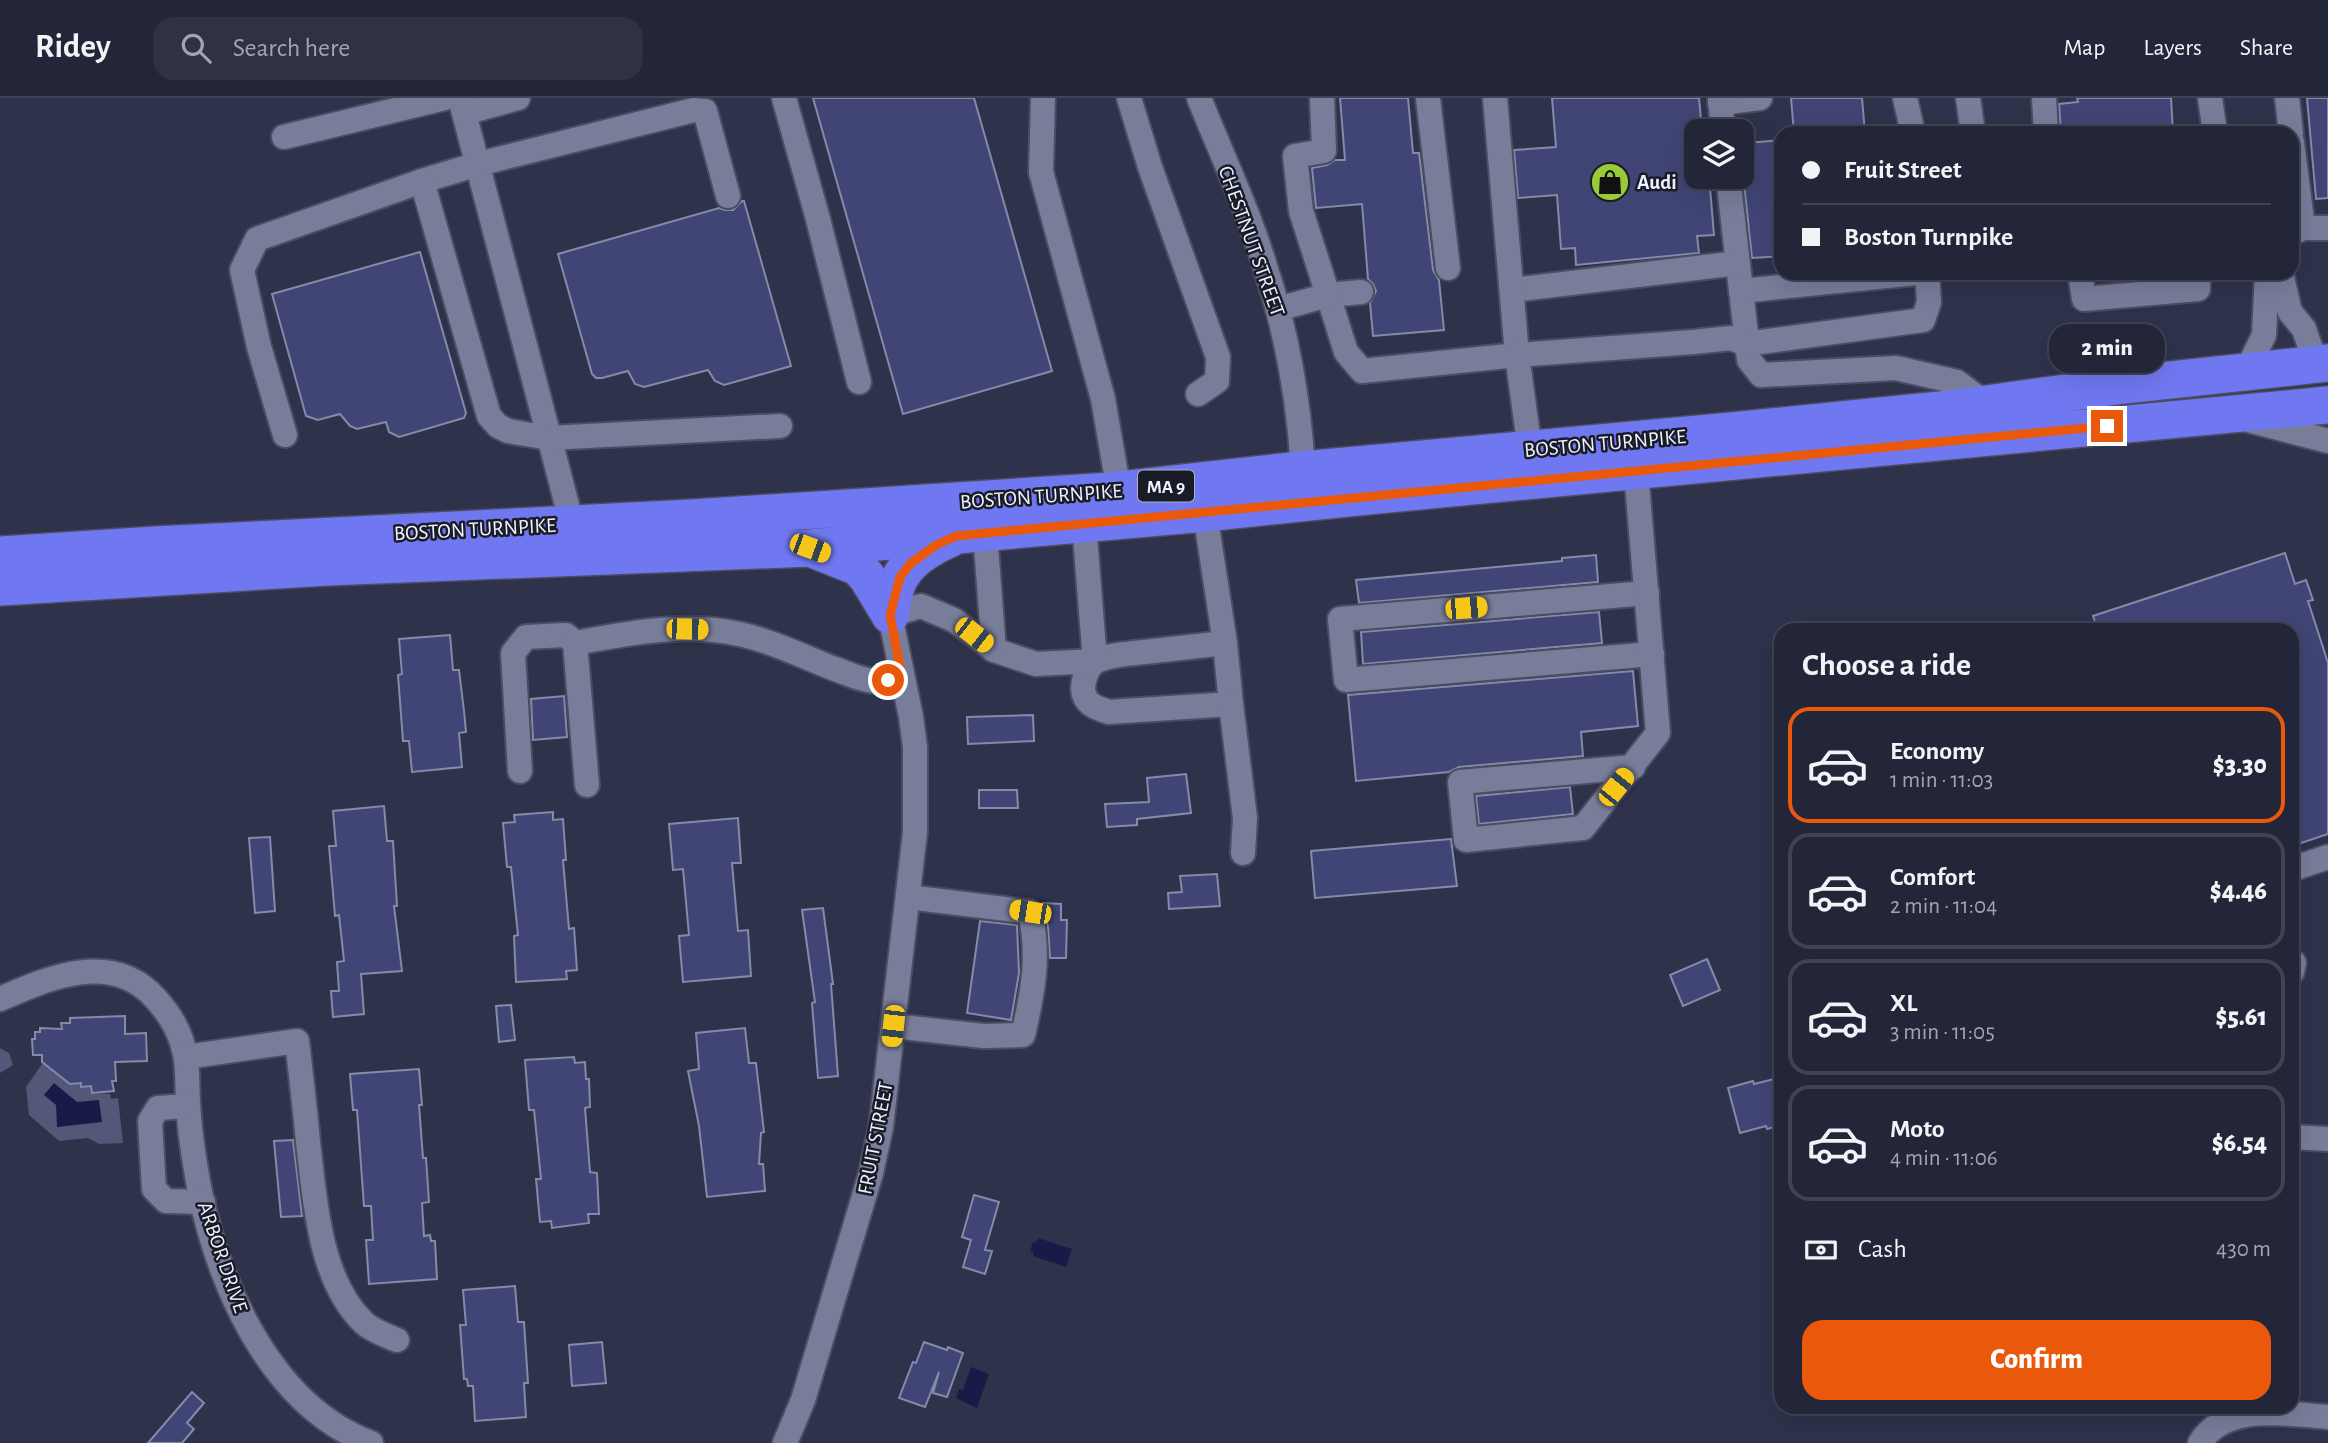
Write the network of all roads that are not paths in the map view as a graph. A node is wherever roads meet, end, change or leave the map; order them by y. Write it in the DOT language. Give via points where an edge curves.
graph roads {
  1 [pos="444,98"];
  2 [pos="518,98"];
  3 [pos="784,98"];
  4 [pos="1043,98"];
  5 [pos="1129,98"];
  6 [pos="1199,98"];
  7 [pos="1322,98"];
  8 [pos="1428,98"];
  9 [pos="1495,98"];
  10 [pos="1760,98"];
  11 [pos="1905,98"];
  12 [pos="1968,98"];
  13 [pos="2044,98"];
  14 [pos="2210,98"];
  15 [pos="2287,98"];
  16 [pos="1720,100"];
  17 [pos="462,106"];
  18 [pos="1722,119"];
  19 [pos="1911,126"];
  20 [pos="1972,126"];
  21 [pos="2046,126"];
  22 [pos="2214,126"];
  23 [pos="2290,126"];
  24 [pos="284,137"];
  25 [pos="478,164"];
  26 [pos="2299,180"];
  27 [pos="422,181"];
  28 [pos="1729,189"];
  29 [pos="728,196"];
  30 [pos="2308,229"];
  31 [pos="1738,264"];
  32 [pos="1448,268"];
  33 [pos="1848,280"];
  34 [pos="1927,280"];
  35 [pos="2081,280"];
  36 [pos="2198,280"];
  37 [pos="2267,280"];
  38 [pos="2283,280"];
  39 [pos="1512,289"];
  40 [pos="1741,291"];
  41 [pos="1361,292"];
  42 [pos="1328,295"];
  43 [pos="1278,309"];
  44 [pos="1746,344"];
  45 [pos="1517,355"];
  46 [pos="2322,364"];
  47 [pos="2246,372"];
  48 [pos="859,382"];
  49 [pos="1198,394"];
  50 [pos="1986,404"];
  51 [pos="2328,405"];
  52 [pos="2227,415"];
  53 [pos="780,426"];
  54 [pos="285,435"];
  55 [pos="549,438"];
  56 [pos="2328,441"];
  57 [pos="1530,450"];
  58 [pos="1303,470"];
  59 [pos="1636,471"];
  60 [pos="1119,491"];
  61 [pos="1205,513"];
  62 [pos="572,524"];
  63 [pos="1084,524"];
  64 [pos="970,534"];
  65 [pos="810,548"];
  66 [pos="0,555"];
  67 [pos="0,587"];
  68 [pos="1647,593"];
  69 [pos="890,615"];
  70 [pos="575,643"];
  71 [pos="1225,643"];
  72 [pos="993,650"];
  73 [pos="1653,654"];
  74 [pos="1095,661"];
  75 [pos="902,678"];
  76 [pos="1231,704"];
  77 [pos="1633,767"];
  78 [pos="520,771"];
  79 [pos="587,785"];
  80 [pos="1243,853"];
  81 [pos="2328,857"];
  82 [pos="2299,867"];
  83 [pos="908,897"];
  84 [pos="0,999"];
  85 [pos="893,1026"];
  86 [pos="186,1057"];
  87 [pos="188,1106"];
  88 [pos="2299,1137"];
  89 [pos="2328,1139"];
  90 [pos="203,1202"];
  91 [pos="397,1340"];
  92 [pos="2264,1414"];
  93 [pos="2294,1414"];
  94 [pos="2328,1418"];
  95 [pos="789,1433"];
  96 [pos="371,1443"];
  97 [pos="808,1443"];
  98 [pos="2200,1443"];
  1 -- 24 [label="street"];
  2 -- 17 [label="street"];
  3 -- 48 [label="street"];
  4 -- 60 [label="street" via="1041,172 1103,399"];
  5 -- 49 [label="street" via="1219,357 1217,381"];
  6 -- 43 [label="street, CHESTNUT STREET" via="1265,264"];
  7 -- 42 [label="street" via="1324,151 1294,156 1301,211"];
  8 -- 32 [label="street"];
  9 -- 39 [label="street"];
  10 -- 16 [label="street"];
  11 -- 19 [label="street"];
  12 -- 20 [label="street"];
  13 -- 21 [label="street"];
  14 -- 22 [label="street"];
  15 -- 23 [label="street"];
  16 -- 18 [label="street"];
  17 -- 25 [label="street"];
  25 -- 27 [label="street"];
  25 -- 29 [label="street" via="705,111"];
  25 -- 55 [label="street"];
  26 -- 30 [label="street"];
  27 -- 54 [label="street" via="257,239 242,270"];
  27 -- 55 [label="street" via="489,416 508,431"];
  28 -- 31 [label="street"];
  31 -- 39 [label="street"];
  31 -- 40 [label="street"];
  33 -- 40 [label="street"];
  34 -- 44 [label="street" via="1929,302 1923,320"];
  35 -- 36 [label="street" via="2084,299 2199,289"];
  37 -- 47 [label="street" via="2264,335"];
  38 -- 46 [label="street" via="2290,312"];
  39 -- 45 [label="street"];
  40 -- 44 [label="street"];
  41 -- 42 [label="street"];
  42 -- 43 [label="street"];
  42 -- 45 [label="street" via="1346,352 1362,371"];
  43 -- 58 [label="street, CHESTNUT STREET" via="1299,409"];
  44 -- 45 [label="street" via="1731,338"];
  44 -- 50 [label="street" via="1749,360 1762,375 1896,368 1957,382"];
  45 -- 57 [label="street"];
  46 -- 47 [label="highway, BOSTON TURNPIKE / MA 9"];
  47 -- 50 [label="highway, BOSTON TURNPIKE / MA 9"];
  50 -- 57 [label="highway, BOSTON TURNPIKE / MA 9"];
  51 -- 52 [label="highway, BOSTON TURNPIKE / MA 9"];
  52 -- 56 [label="street"];
  52 -- 59 [label="highway, BOSTON TURNPIKE / MA 9"];
  53 -- 55 [label="street"];
  55 -- 62 [label="street"];
  57 -- 58 [label="highway, BOSTON TURNPIKE / MA 9"];
  58 -- 60 [label="highway, BOSTON TURNPIKE / MA 9"];
  59 -- 61 [label="highway, BOSTON TURNPIKE / MA 9"];
  59 -- 68 [label="street"];
  60 -- 62 [label="highway, BOSTON TURNPIKE / MA 9"];
  61 -- 63 [label="highway, BOSTON TURNPIKE / MA 9"];
  61 -- 71 [label="street"];
  62 -- 66 [label="highway, BOSTON TURNPIKE / MA 9"];
  63 -- 64 [label="highway, BOSTON TURNPIKE / MA 9"];
  63 -- 74 [label="street"];
  64 -- 65 [label="highway, BOSTON TURNPIKE / MA 9"];
  64 -- 69 [label="highway" via="936,545 911,563 900,577"];
  64 -- 72 [label="street"];
  65 -- 67 [label="highway, BOSTON TURNPIKE / MA 9" via="327,567"];
  65 -- 69 [label="highway" via="858,567"];
  68 -- 73 [label="street"];
  68 -- 73 [label="street" via="1340,619 1346,680"];
  69 -- 72 [label="street" via="921,606 954,620"];
  69 -- 75 [label="street, FRUIT STREET"];
  70 -- 75 [label="street" via="626,633 706,630 766,642 874,681"];
  70 -- 78 [label="street" via="566,635 526,636 513,653"];
  70 -- 79 [label="street"];
  71 -- 74 [label="street"];
  71 -- 76 [label="street"];
  72 -- 74 [label="street" via="1036,664"];
  73 -- 77 [label="street" via="1658,733"];
  74 -- 76 [label="street" via="1083,689 1086,701 1109,712"];
  75 -- 83 [label="street, FRUIT STREET" via="915,747 915,832"];
  76 -- 80 [label="street" via="1245,818"];
  77 -- 77 [label="street" via="1583,828 1466,840 1460,782"];
  81 -- 82 [label="street"];
  83 -- 85 [label="street, FRUIT STREET"];
  83 -- 85 [label="street" via="1030,912 1036,938 1033,991 1023,1035 984,1036"];
  84 -- 86 [label="street, ARBOR DRIVE" via="41,981 88,971 120,973 139,982 171,1016"];
  85 -- 95 [label="street, FRUIT STREET" via="871,1173"];
  86 -- 87 [label="street, ARBOR DRIVE"];
  86 -- 91 [label="street" via="297,1041 315,1198 328,1261 336,1283 364,1323"];
  87 -- 90 [label="street, ARBOR DRIVE"];
  87 -- 90 [label="street" via="158,1108 150,1121 154,1189 166,1201"];
  88 -- 89 [label="street"];
  90 -- 96 [label="street, ARBOR DRIVE" via="228,1282 260,1347 313,1409"];
  92 -- 98 [label="street" via="2242,1415 2218,1425"];
  93 -- 94 [label="street"];
  95 -- 97 [label="street"];
}
